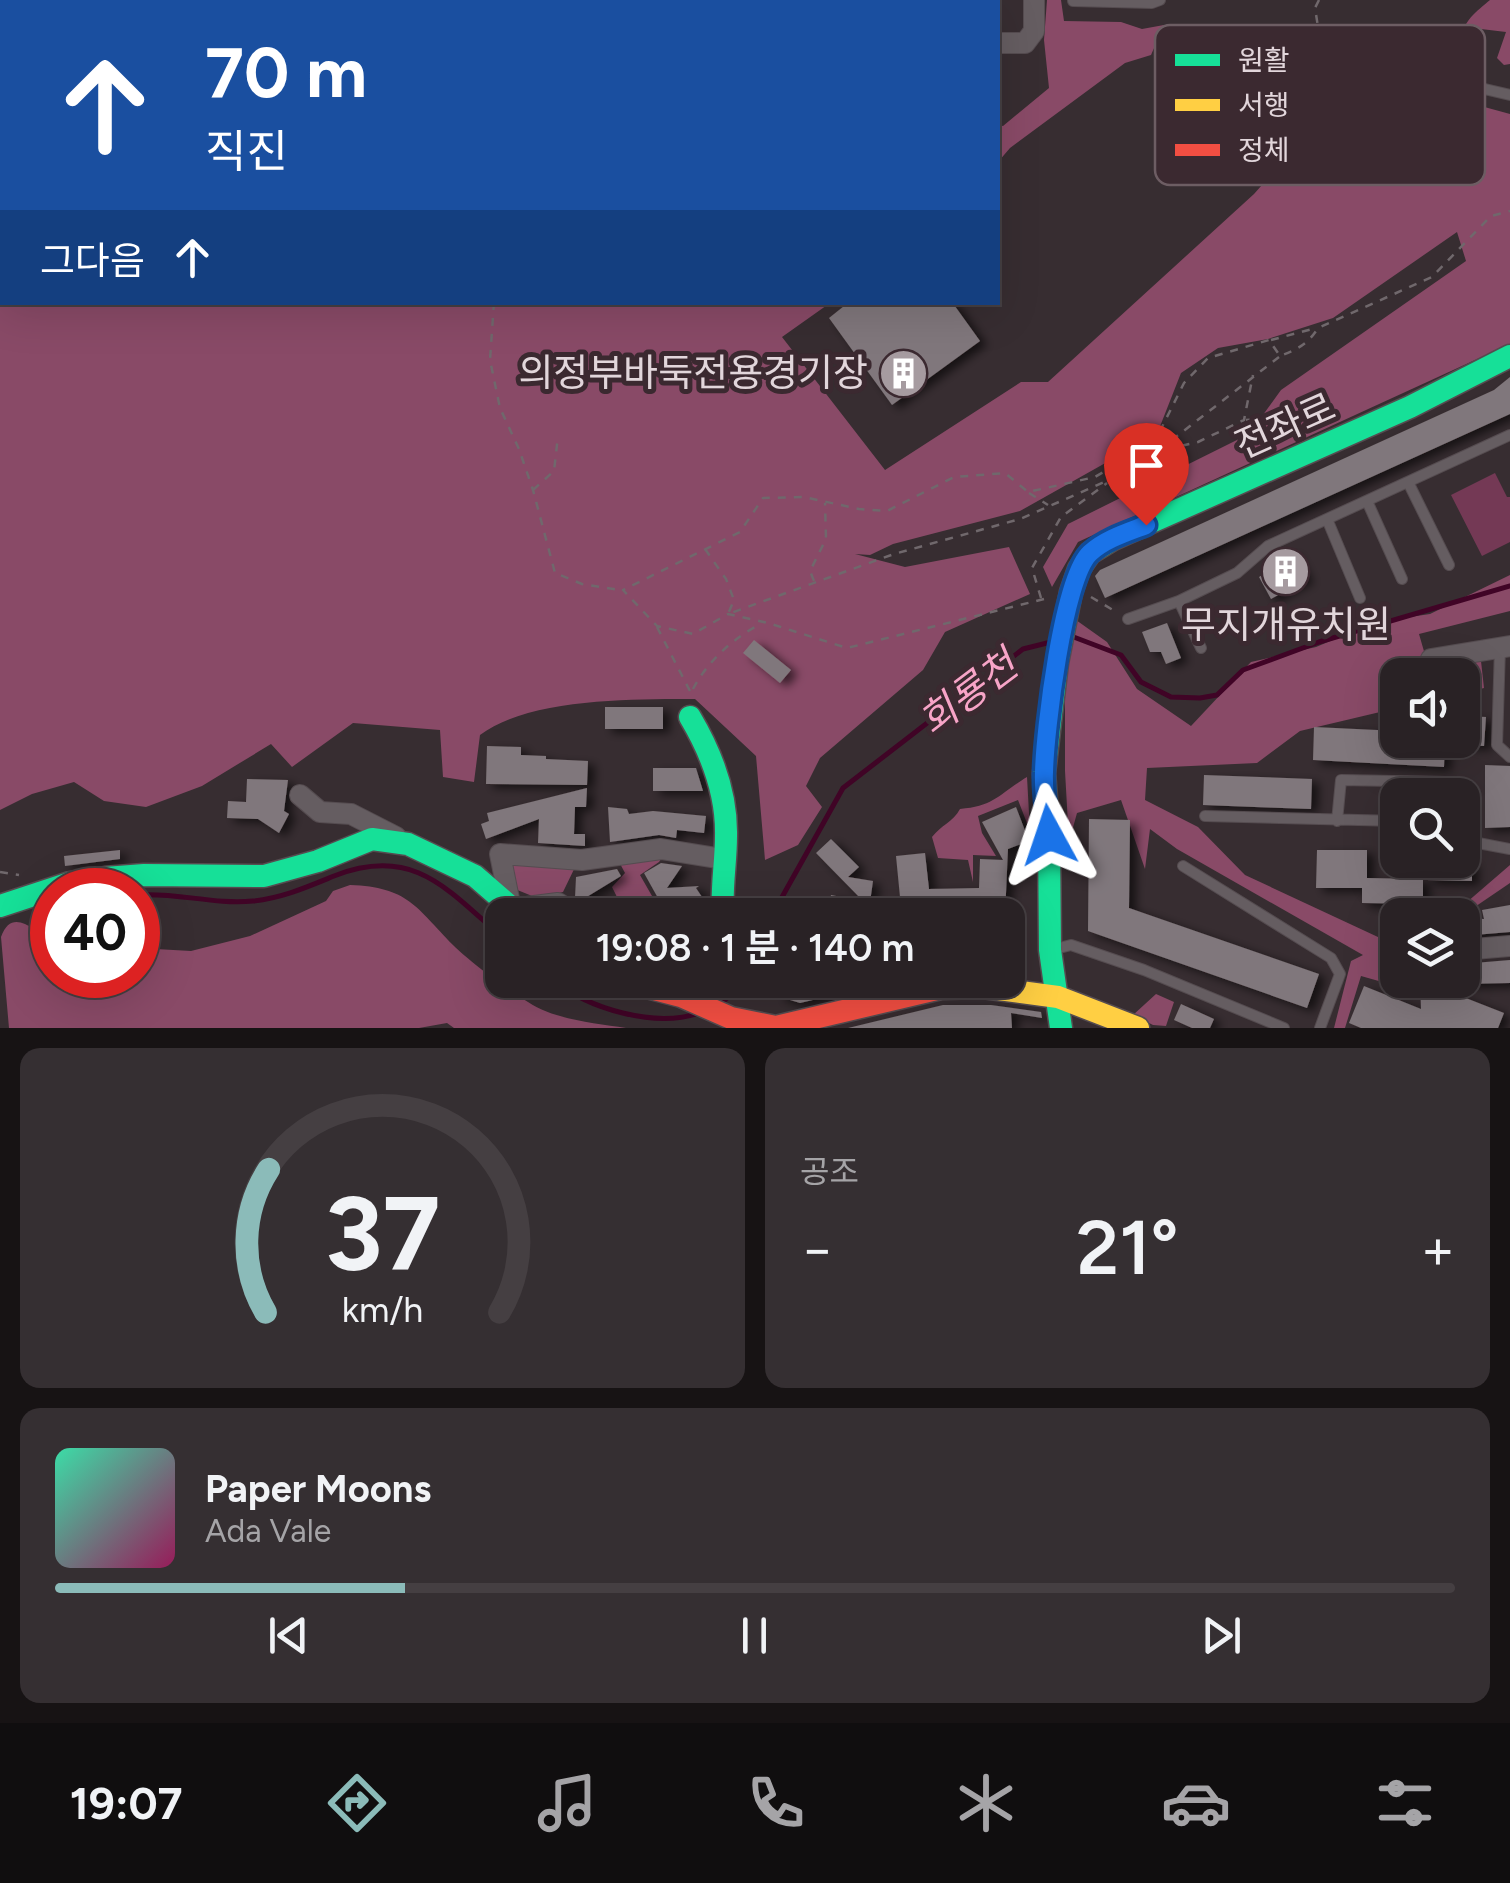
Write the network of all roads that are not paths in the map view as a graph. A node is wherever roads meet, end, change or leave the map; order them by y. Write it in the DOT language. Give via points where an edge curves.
graph roads {
  1 [pos="866,0"];
  2 [pos="889,0"];
  3 [pos="1034,0"];
  4 [pos="1160,0"];
  5 [pos="1073,1"];
  6 [pos="1000,42"];
  7 [pos="1485,89"];
  8 [pos="1510,95"];
  9 [pos="1510,356"];
  10 [pos="1510,435"];
  11 [pos="1408,482"];
  12 [pos="1368,501"];
  13 [pos="1328,519"];
  14 [pos="1449,564"];
  15 [pos="1402,579"];
  16 [pos="1360,598"];
  17 [pos="1179,601"];
  18 [pos="1128,619"];
  19 [pos="1505,646"];
  20 [pos="1201,648"];
  21 [pos="1431,658"];
  22 [pos="690,718"];
  23 [pos="1510,757"];
  24 [pos="1380,781"];
  25 [pos="300,796"];
  26 [pos="1205,816"];
  27 [pos="1337,821"];
  28 [pos="1380,822"];
  29 [pos="408,844"];
  30 [pos="1480,844"];
  31 [pos="1510,849"];
  32 [pos="723,859"];
  33 [pos="1183,866"];
  34 [pos="500,898"];
  35 [pos="512,898"];
  36 [pos="721,898"];
  37 [pos="0,906"];
  38 [pos="1510,946"];
  39 [pos="1480,948"];
  40 [pos="1050,950"];
  41 [pos="1058,997"];
  42 [pos="685,998"];
  43 [pos="827,1022"];
  44 [pos="1061,1028"];
  45 [pos="1138,1028"];
  46 [pos="1284,1028"];
  47 [pos="1320,1028"];
  1 -- 2 [label="lane"];
  3 -- 6 [label="street" via="1034,31 1024,44"];
  4 -- 5 [label="lane"];
  7 -- 8 [label="lane"];
  9 -- 40 [label="street, 전좌로" via="1090,553 1069,602 1044,773"];
  10 -- 11 [label="lane"];
  11 -- 12 [label="lane"];
  11 -- 14 [label="lane"];
  12 -- 13 [label="lane"];
  12 -- 15 [label="lane"];
  13 -- 16 [label="lane"];
  13 -- 17 [label="lane" via="1268,546 1237,573"];
  17 -- 18 [label="lane"];
  17 -- 20 [label="lane"];
  19 -- 21 [label="street"];
  19 -- 23 [label="lane" via="1498,745"];
  22 -- 32 [label="street" via="715,765 726,830"];
  24 -- 27 [label="lane" via="1340,780"];
  25 -- 29 [label="street" via="320,812 351,814"];
  26 -- 27 [label="lane"];
  27 -- 28 [label="lane"];
  29 -- 34 [label="street" via="475,876"];
  29 -- 37 [label="street" via="372,839 264,876 144,875 59,886"];
  30 -- 31 [label="lane"];
  32 -- 35 [label="street" via="661,848 582,860 500,854"];
  32 -- 36 [label="street"];
  33 -- 47 [label="lane" via="1331,958 1340,974"];
  38 -- 39 [label="street"];
  40 -- 41 [label="street"];
  40 -- 46 [label="lane" via="1071,946 1144,970"];
  41 -- 43 [label="street" via="941,988"];
  41 -- 44 [label="street"];
  41 -- 45 [label="street"];
  42 -- 43 [label="street" via="731,1018 776,1027"];
}
